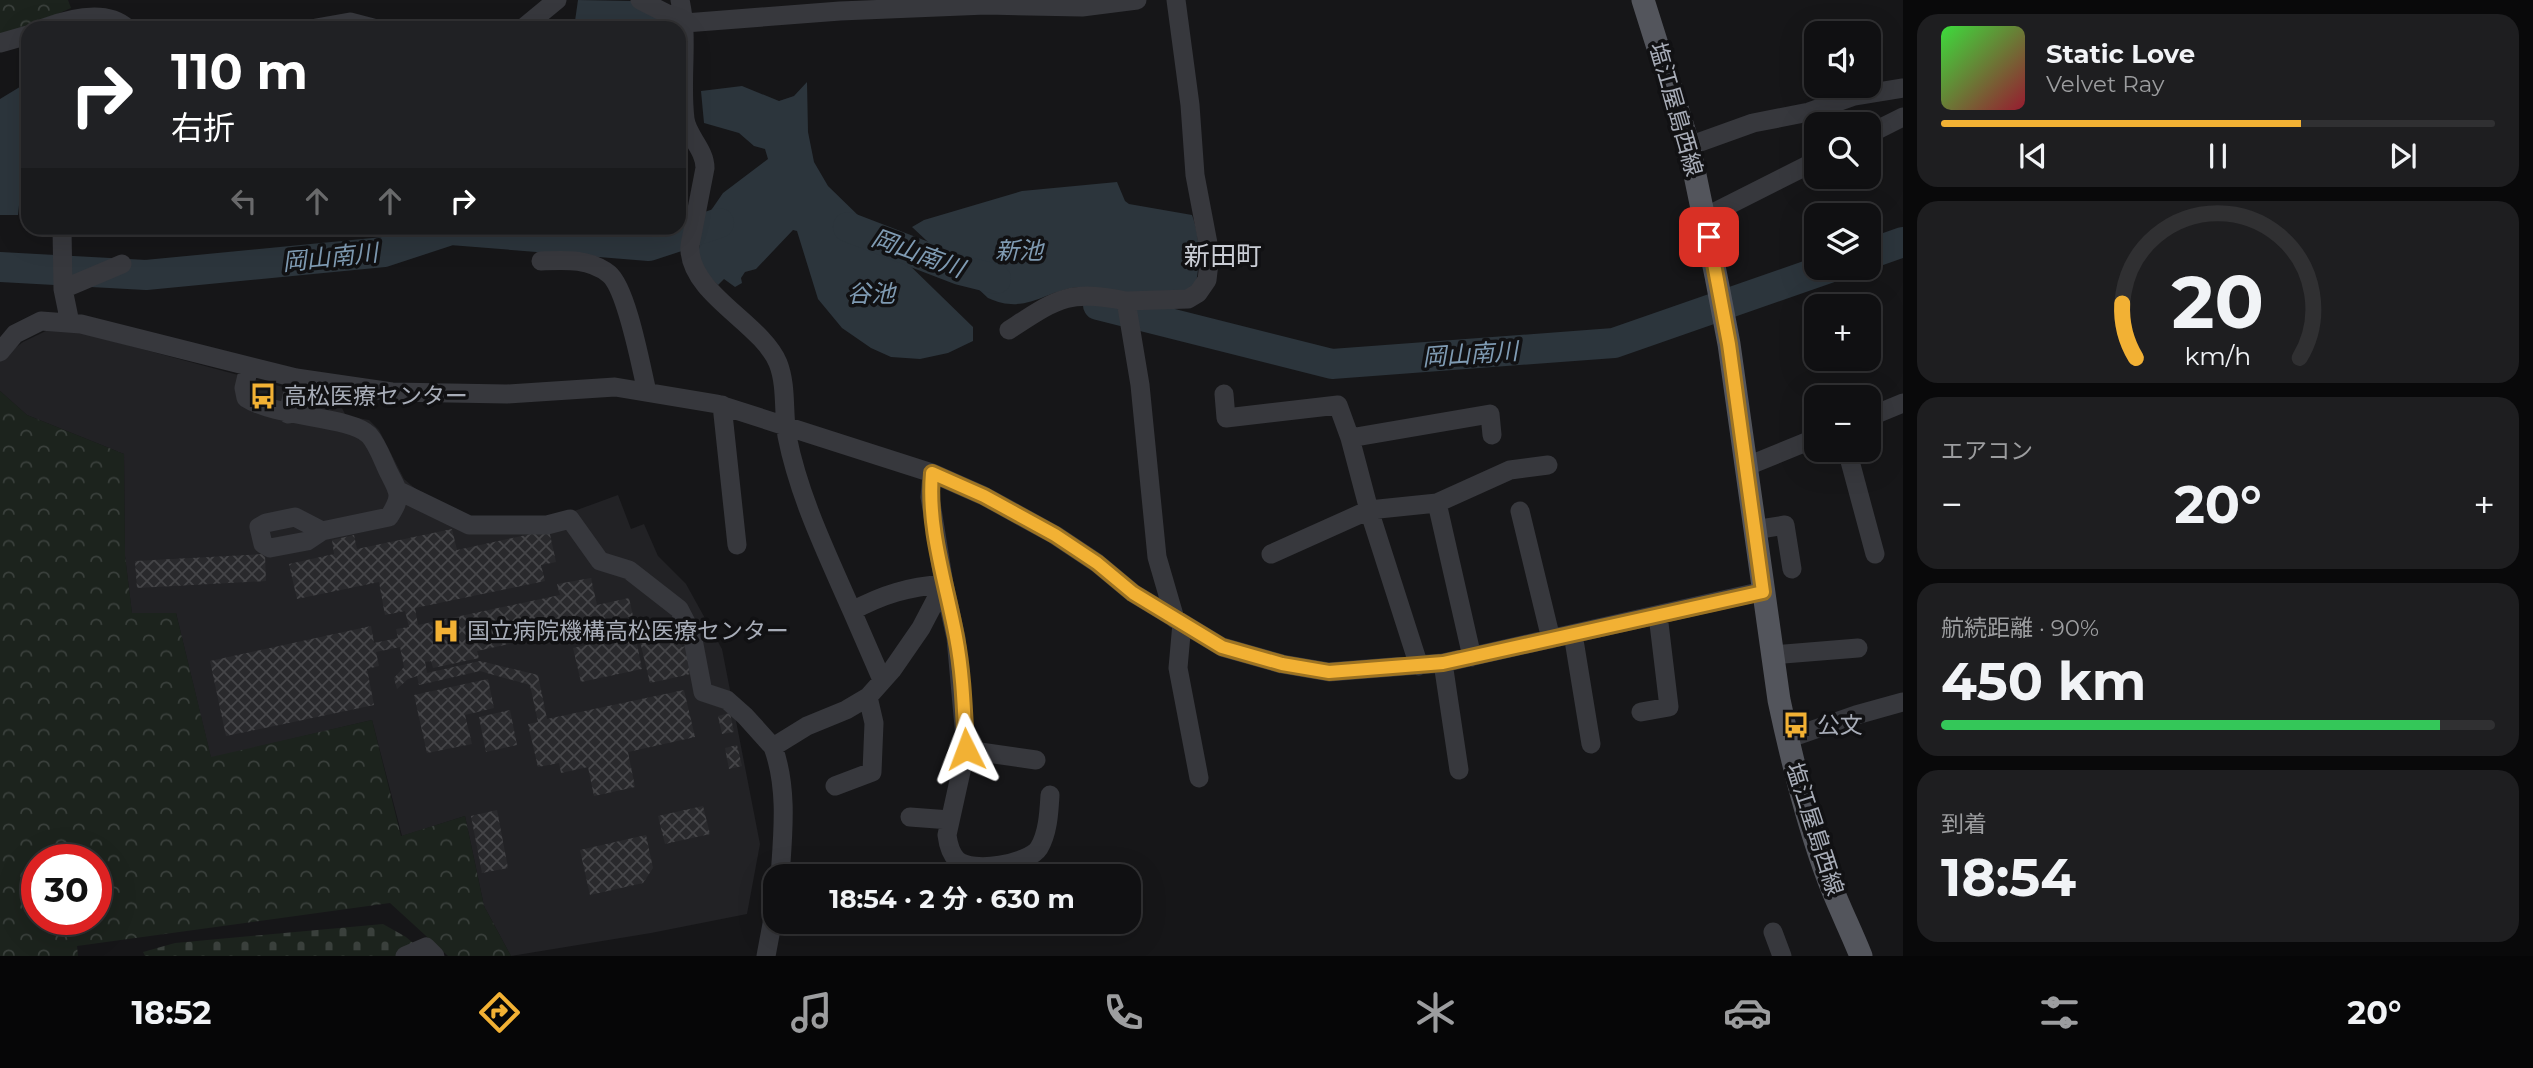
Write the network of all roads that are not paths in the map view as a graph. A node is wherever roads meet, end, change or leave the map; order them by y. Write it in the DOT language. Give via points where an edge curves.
graph roads {
  1 [pos="640,0"];
  2 [pos="680,0"];
  3 [pos="1137,0"];
  4 [pos="1176,0"];
  5 [pos="1643,0"];
  6 [pos="1085,3"];
  7 [pos="547,4"];
  8 [pos="74,21"];
  9 [pos="119,21"];
  10 [pos="530,21"];
  11 [pos="681,21"];
  12 [pos="685,21"];
  13 [pos="686,23"];
  14 [pos="21,37"];
  15 [pos="0,43"];
  16 [pos="1903,88"];
  17 [pos="1903,117"];
  18 [pos="1881,128"];
  19 [pos="686,132"];
  20 [pos="1689,146"];
  21 [pos="1804,167"];
  22 [pos="1705,217"];
  23 [pos="62,235"];
  24 [pos="541,261"];
  25 [pos="122,264"];
  26 [pos="63,289"];
  27 [pos="1126,300"];
  28 [pos="70,323"];
  29 [pos="1009,330"];
  30 [pos="0,352"];
  31 [pos="249,367"];
  32 [pos="296,378"];
  33 [pos="647,392"];
  34 [pos="1224,394"];
  35 [pos="1903,403"];
  36 [pos="722,405"];
  37 [pos="1881,412"];
  38 [pos="288,414"];
  39 [pos="787,426"];
  40 [pos="1492,435"];
  41 [pos="1350,438"];
  42 [pos="1804,443"];
  43 [pos="1850,462"];
  44 [pos="1548,465"];
  45 [pos="1745,467"];
  46 [pos="932,473"];
  47 [pos="399,491"];
  48 [pos="1437,503"];
  49 [pos="1369,510"];
  50 [pos="1520,511"];
  51 [pos="1754,530"];
  52 [pos="322,531"];
  53 [pos="737,545"];
  54 [pos="1271,554"];
  55 [pos="1875,554"];
  56 [pos="1792,569"];
  57 [pos="944,584"];
  58 [pos="1763,592"];
  59 [pos="852,611"];
  60 [pos="1658,615"];
  61 [pos="1179,621"];
  62 [pos="1573,634"];
  63 [pos="1551,639"];
  64 [pos="1858,648"];
  65 [pos="1773,655"];
  66 [pos="1472,657"];
  67 [pos="1443,663"];
  68 [pos="1419,666"];
  69 [pos="882,680"];
  70 [pos="867,697"];
  71 [pos="1903,702"];
  72 [pos="1641,712"];
  73 [pos="1787,739"];
  74 [pos="1591,744"];
  75 [pos="773,747"];
  76 [pos="965,750"];
  77 [pos="1036,760"];
  78 [pos="1459,770"];
  79 [pos="1199,778"];
  80 [pos="835,786"];
  81 [pos="1051,795"];
  82 [pos="910,817"];
  83 [pos="950,820"];
  84 [pos="781,864"];
  85 [pos="1773,932"];
  86 [pos="770,934"];
  87 [pos="405,956"];
  88 [pos="435,956"];
  89 [pos="766,956"];
  90 [pos="1782,956"];
  91 [pos="1861,956"];
  1 -- 11 [label="street"];
  2 -- 12 [label="street"];
  3 -- 6 [label="street"];
  4 -- 27 [label="street" via="1195,175 1210,254 1207,281 1188,299"];
  5 -- 20 [label="main road, 塩江屋島西線"];
  6 -- 13 [label="street" via="840,11"];
  7 -- 10 [label="street"];
  8 -- 9 [label="street" via="96,16"];
  14 -- 15 [label="street"];
  16 -- 20 [label="street" via="1753,123"];
  17 -- 18 [label="street"];
  19 -- 39 [label="street" via="705,157 690,251 696,270 777,362"];
  20 -- 22 [label="main road, 塩江屋島西線"];
  21 -- 22 [label="street"];
  22 -- 45 [label="main road, 塩江屋島西線" via="1729,344"];
  23 -- 26 [label="street"];
  24 -- 33 [label="street" via="573,260 611,275 624,299"];
  25 -- 26 [label="street"];
  26 -- 28 [label="street"];
  27 -- 29 [label="street" via="1082,295 1052,302"];
  27 -- 61 [label="street" via="1140,385 1157,557"];
  28 -- 30 [label="street" via="41,321 15,334"];
  28 -- 31 [label="street"];
  31 -- 32 [label="street"];
  31 -- 38 [label="street" via="246,398"];
  32 -- 33 [label="street" via="392,392 507,394 615,387"];
  32 -- 38 [label="street"];
  33 -- 36 [label="street"];
  34 -- 41 [label="street" via="1226,418 1338,405"];
  35 -- 37 [label="street"];
  36 -- 39 [label="street"];
  36 -- 53 [label="street"];
  38 -- 47 [label="street" via="361,429 369,435"];
  39 -- 46 [label="street"];
  39 -- 59 [label="street" via="816,530"];
  40 -- 41 [label="street" via="1490,414"];
  41 -- 49 [label="street"];
  42 -- 45 [label="street"];
  43 -- 55 [label="street"];
  44 -- 48 [label="street" via="1510,470"];
  45 -- 51 [label="main road, 塩江屋島西線"];
  46 -- 57 [label="street" via="930,497"];
  46 -- 61 [label="street" via="1055,535"];
  47 -- 52 [label="street" via="389,516"];
  47 -- 75 [label="street" via="469,525 547,525 570,519 600,561 629,570 679,609 692,634 703,692 727,700"];
  48 -- 49 [label="street"];
  48 -- 66 [label="street"];
  49 -- 54 [label="street"];
  49 -- 68 [label="street"];
  50 -- 63 [label="street"];
  51 -- 56 [label="street" via="1785,525"];
  51 -- 58 [label="main road, 塩江屋島西線"];
  57 -- 59 [label="street" via="883,595"];
  57 -- 69 [label="street" via="921,628"];
  57 -- 76 [label="street" via="956,638"];
  58 -- 60 [label="street"];
  58 -- 65 [label="main road, 塩江屋島西線"];
  59 -- 69 [label="street"];
  60 -- 62 [label="street"];
  60 -- 72 [label="street" via="1669,707"];
  61 -- 68 [label="street" via="1222,647 1294,666 1329,672"];
  61 -- 79 [label="street" via="1178,668"];
  62 -- 63 [label="street"];
  62 -- 74 [label="street"];
  63 -- 66 [label="street"];
  64 -- 65 [label="street"];
  65 -- 73 [label="main road, 塩江屋島西線"];
  66 -- 67 [label="street"];
  67 -- 68 [label="street"];
  67 -- 78 [label="street"];
  69 -- 70 [label="street"];
  70 -- 75 [label="street"];
  70 -- 80 [label="street" via="874,723 872,772"];
  71 -- 73 [label="street"];
  73 -- 91 [label="main road, 塩江屋島西線" via="1829,882"];
  75 -- 84 [label="street" via="780,767 784,818"];
  76 -- 77 [label="street"];
  76 -- 83 [label="street"];
  81 -- 83 [label="street" via="1047,824 1031,857 989,867 970,866 957,860 949,846"];
  82 -- 83 [label="street"];
  85 -- 90 [label="street"];
  86 -- 89 [label="street"];
  87 -- 88 [label="street" via="426,947"];
}
